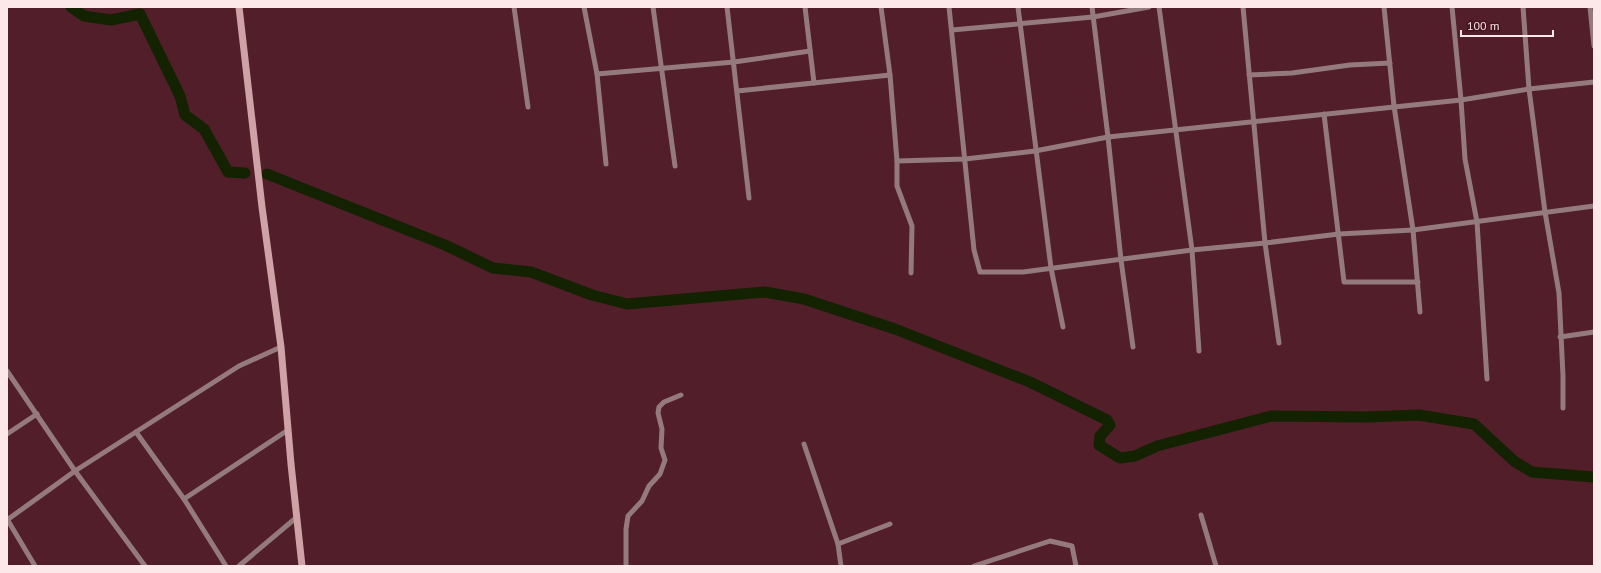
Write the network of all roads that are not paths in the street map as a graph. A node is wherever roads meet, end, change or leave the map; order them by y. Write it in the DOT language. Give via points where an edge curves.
graph roads {
  1 [pos="239,7"];
  2 [pos="514,7"];
  3 [pos="584,7"];
  4 [pos="653,7"];
  5 [pos="727,7"];
  6 [pos="805,7"];
  7 [pos="881,7"];
  8 [pos="949,7"];
  9 [pos="1018,7"];
  10 [pos="1092,7"];
  11 [pos="1149,7"];
  12 [pos="1159,7"];
  13 [pos="1243,7"];
  14 [pos="1384,7"];
  15 [pos="1452,7"];
  16 [pos="1523,7"];
  17 [pos="1590,7"];
  18 [pos="1093,17"];
  19 [pos="1019,23"];
  20 [pos="952,30"];
  21 [pos="1594,46"];
  22 [pos="810,50"];
  23 [pos="734,62"];
  24 [pos="1390,62"];
  25 [pos="662,69"];
  26 [pos="597,74"];
  27 [pos="890,75"];
  28 [pos="1249,75"];
  29 [pos="1594,82"];
  30 [pos="814,83"];
  31 [pos="1529,89"];
  32 [pos="737,91"];
  33 [pos="1462,100"];
  34 [pos="1394,106"];
  35 [pos="528,107"];
  36 [pos="1324,114"];
  37 [pos="1252,121"];
  38 [pos="1175,131"];
  39 [pos="1108,137"];
  40 [pos="1035,151"];
  41 [pos="965,159"];
  42 [pos="897,161"];
  43 [pos="606,164"];
  44 [pos="675,166"];
  45 [pos="749,198"];
  46 [pos="1594,206"];
  47 [pos="1544,212"];
  48 [pos="1477,222"];
  49 [pos="1413,230"];
  50 [pos="1339,234"];
  51 [pos="1265,243"];
  52 [pos="1192,250"];
  53 [pos="1121,260"];
  54 [pos="1051,268"];
  55 [pos="911,273"];
  56 [pos="1418,282"];
  57 [pos="1420,312"];
  58 [pos="1063,327"];
  59 [pos="1594,332"];
  60 [pos="1560,337"];
  61 [pos="1279,343"];
  62 [pos="281,347"];
  63 [pos="1133,347"];
  64 [pos="1199,351"];
  65 [pos="7,371"];
  66 [pos="1487,379"];
  67 [pos="681,395"];
  68 [pos="1563,408"];
  69 [pos="37,414"];
  70 [pos="288,430"];
  71 [pos="136,432"];
  72 [pos="7,434"];
  73 [pos="804,444"];
  74 [pos="75,471"];
  75 [pos="184,500"];
  76 [pos="1201,515"];
  77 [pos="297,517"];
  78 [pos="7,520"];
  79 [pos="890,524"];
  80 [pos="838,544"];
  81 [pos="991,564"];
  82 [pos="35,566"];
  83 [pos="145,566"];
  84 [pos="226,566"];
  85 [pos="239,566"];
  86 [pos="302,566"];
  87 [pos="626,566"];
  88 [pos="841,566"];
  89 [pos="974,566"];
  90 [pos="1076,566"];
  91 [pos="1216,566"];
  1 -- 62 [label="main road"];
  2 -- 35 [label="street"];
  3 -- 26 [label="street"];
  4 -- 25 [label="street"];
  5 -- 23 [label="street"];
  6 -- 22 [label="street"];
  7 -- 27 [label="street"];
  8 -- 20 [label="street"];
  9 -- 19 [label="street"];
  10 -- 18 [label="street"];
  11 -- 18 [label="street"];
  12 -- 38 [label="street"];
  13 -- 28 [label="street"];
  14 -- 24 [label="street"];
  15 -- 33 [label="street"];
  16 -- 31 [label="street"];
  17 -- 21 [label="street"];
  18 -- 19 [label="street"];
  18 -- 39 [label="street"];
  19 -- 20 [label="street"];
  19 -- 40 [label="street"];
  20 -- 41 [label="street"];
  22 -- 23 [label="street"];
  22 -- 30 [label="street"];
  23 -- 25 [label="street"];
  23 -- 32 [label="street"];
  24 -- 28 [label="street"];
  24 -- 34 [label="street"];
  25 -- 26 [label="street"];
  25 -- 44 [label="street"];
  26 -- 43 [label="street"];
  27 -- 30 [label="street"];
  27 -- 42 [label="street"];
  28 -- 37 [label="street"];
  29 -- 31 [label="street"];
  30 -- 32 [label="street"];
  31 -- 33 [label="street"];
  31 -- 47 [label="street"];
  32 -- 45 [label="street"];
  33 -- 34 [label="street"];
  33 -- 48 [label="street" via="1465,159"];
  34 -- 36 [label="street"];
  34 -- 49 [label="street"];
  36 -- 37 [label="street"];
  36 -- 50 [label="street"];
  37 -- 38 [label="street"];
  37 -- 51 [label="street"];
  38 -- 39 [label="street"];
  38 -- 52 [label="street"];
  39 -- 40 [label="street"];
  39 -- 53 [label="street"];
  40 -- 41 [label="street"];
  40 -- 54 [label="street"];
  41 -- 42 [label="street"];
  41 -- 54 [label="street" via="974,250 980,272 1023,272"];
  42 -- 55 [label="street" via="897,186 912,226"];
  46 -- 47 [label="street"];
  47 -- 48 [label="street"];
  47 -- 60 [label="street" via="1559,293"];
  48 -- 49 [label="street"];
  48 -- 66 [label="street"];
  49 -- 50 [label="street"];
  49 -- 56 [label="street"];
  50 -- 51 [label="street"];
  50 -- 56 [label="street" via="1344,282"];
  51 -- 52 [label="street"];
  51 -- 61 [label="street"];
  52 -- 53 [label="street"];
  52 -- 64 [label="street"];
  53 -- 54 [label="street"];
  53 -- 63 [label="street"];
  54 -- 58 [label="street"];
  56 -- 57 [label="street"];
  59 -- 60 [label="street"];
  60 -- 68 [label="street"];
  62 -- 70 [label="main road"];
  62 -- 71 [label="street" via="239,366"];
  65 -- 69 [label="street"];
  67 -- 87 [label="street" via="659,407 661,448 665,460 660,474 649,486 642,501 628,516"];
  69 -- 72 [label="street"];
  69 -- 74 [label="street"];
  70 -- 75 [label="street"];
  70 -- 77 [label="main road"];
  71 -- 74 [label="street"];
  71 -- 75 [label="street"];
  73 -- 80 [label="street"];
  74 -- 78 [label="street"];
  74 -- 83 [label="street"];
  75 -- 84 [label="street"];
  76 -- 91 [label="street"];
  77 -- 85 [label="street"];
  77 -- 86 [label="main road"];
  78 -- 82 [label="street"];
  79 -- 80 [label="street"];
  80 -- 88 [label="street"];
  81 -- 89 [label="street"];
  81 -- 90 [label="street" via="1050,541 1072,546"];
}
